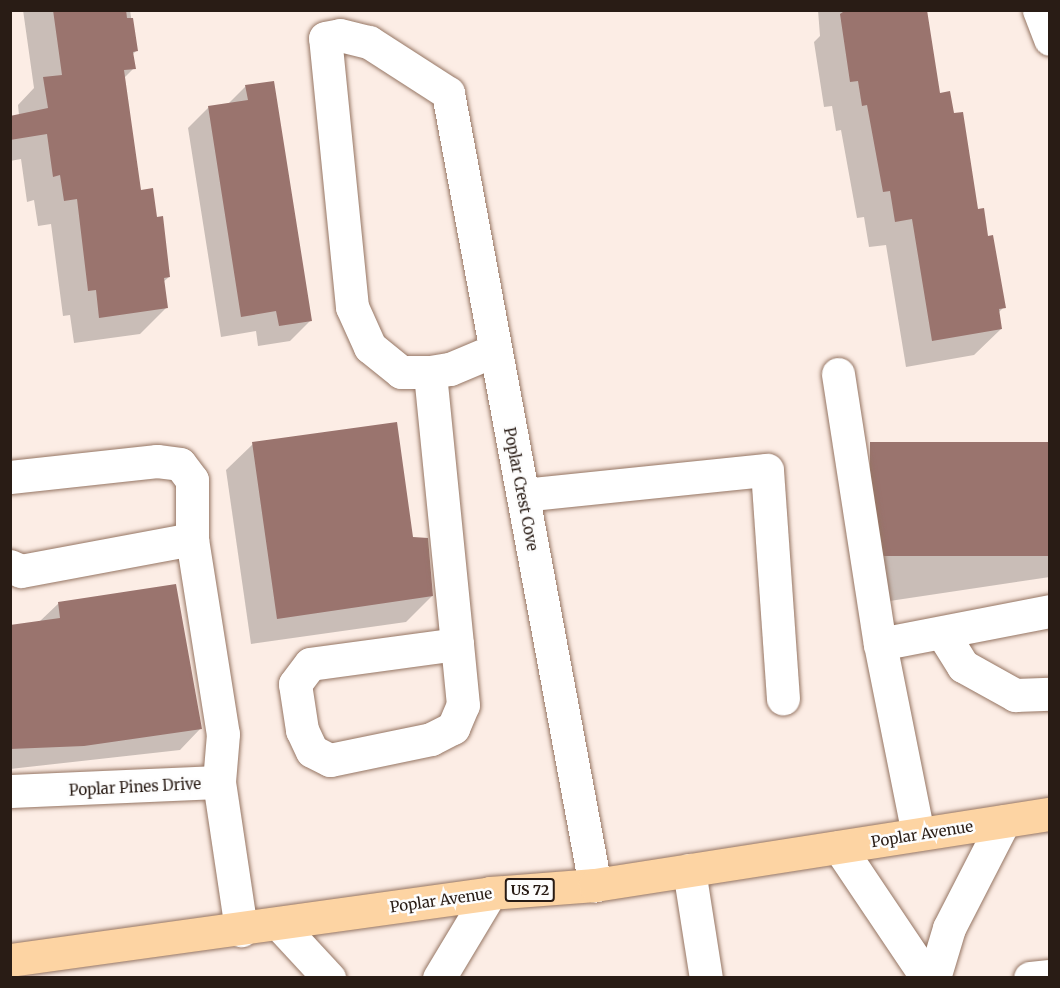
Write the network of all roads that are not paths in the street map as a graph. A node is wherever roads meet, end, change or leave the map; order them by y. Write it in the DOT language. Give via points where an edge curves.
graph roads {
  1 [pos="1039,10"];
  2 [pos="1050,39"];
  3 [pos="495,350"];
  4 [pos="429,372"];
  5 [pos="838,374"];
  6 [pos="10,477"];
  7 [pos="523,495"];
  8 [pos="192,539"];
  9 [pos="10,566"];
  10 [pos="1050,611"];
  11 [pos="948,642"];
  12 [pos="457,644"];
  13 [pos="880,644"];
  14 [pos="1050,681"];
  15 [pos="1050,694"];
  16 [pos="783,698"];
  17 [pos="219,782"];
  18 [pos="10,791"];
  19 [pos="1050,814"];
  20 [pos="1004,821"];
  21 [pos="918,834"];
  22 [pos="839,847"];
  23 [pos="689,870"];
  24 [pos="595,885"];
  25 [pos="490,893"];
  26 [pos="279,924"];
  27 [pos="241,930"];
  28 [pos="10,960"];
  29 [pos="1050,976"];
  30 [pos="329,978"];
  31 [pos="439,978"];
  32 [pos="706,978"];
  33 [pos="927,978"];
  34 [pos="934,978"];
  35 [pos="1030,978"];
  1 -- 2 [label="street"];
  3 -- 4 [label="street" via="450,369"];
  3 -- 4 [label="street, Poplar Crest Cove" via="448,93 369,42 340,35 325,38 352,308 370,347 401,372"];
  3 -- 7 [label="street, Poplar Crest Cove"];
  4 -- 12 [label="street"];
  5 -- 13 [label="street"];
  6 -- 8 [label="street" via="157,461 180,464 192,480"];
  7 -- 16 [label="street" via="767,470"];
  7 -- 24 [label="street, Poplar Crest Cove"];
  8 -- 9 [label="street" via="21,571"];
  8 -- 17 [label="street" via="223,734"];
  10 -- 11 [label="street"];
  11 -- 13 [label="street"];
  11 -- 14 [label="street" via="1042,682"];
  11 -- 15 [label="street" via="963,666 1015,695"];
  12 -- 12 [label="street" via="463,705 453,728 431,739 330,760 312,751 302,730 295,684 310,664"];
  13 -- 21 [label="street"];
  17 -- 18 [label="street, Poplar Pines Drive"];
  17 -- 27 [label="street, Poplar Pines Drive"];
  19 -- 20 [label="main road, Poplar Avenue / US 72"];
  20 -- 21 [label="main road, Poplar Avenue / US 72"];
  20 -- 34 [label="street" via="948,928"];
  21 -- 22 [label="main road, Poplar Avenue / US 72"];
  22 -- 23 [label="main road, Poplar Avenue / US 72"];
  22 -- 33 [label="street"];
  23 -- 24 [label="main road, Poplar Avenue / US 72"];
  23 -- 32 [label="street"];
  24 -- 25 [label="main road, Poplar Avenue / US 72"];
  25 -- 26 [label="main road, Poplar Avenue / US 72"];
  25 -- 31 [label="street"];
  26 -- 27 [label="main road, Poplar Avenue / US 72"];
  26 -- 30 [label="street"];
  27 -- 28 [label="main road, Poplar Avenue / US 72"];
  29 -- 35 [label="street"];
}
